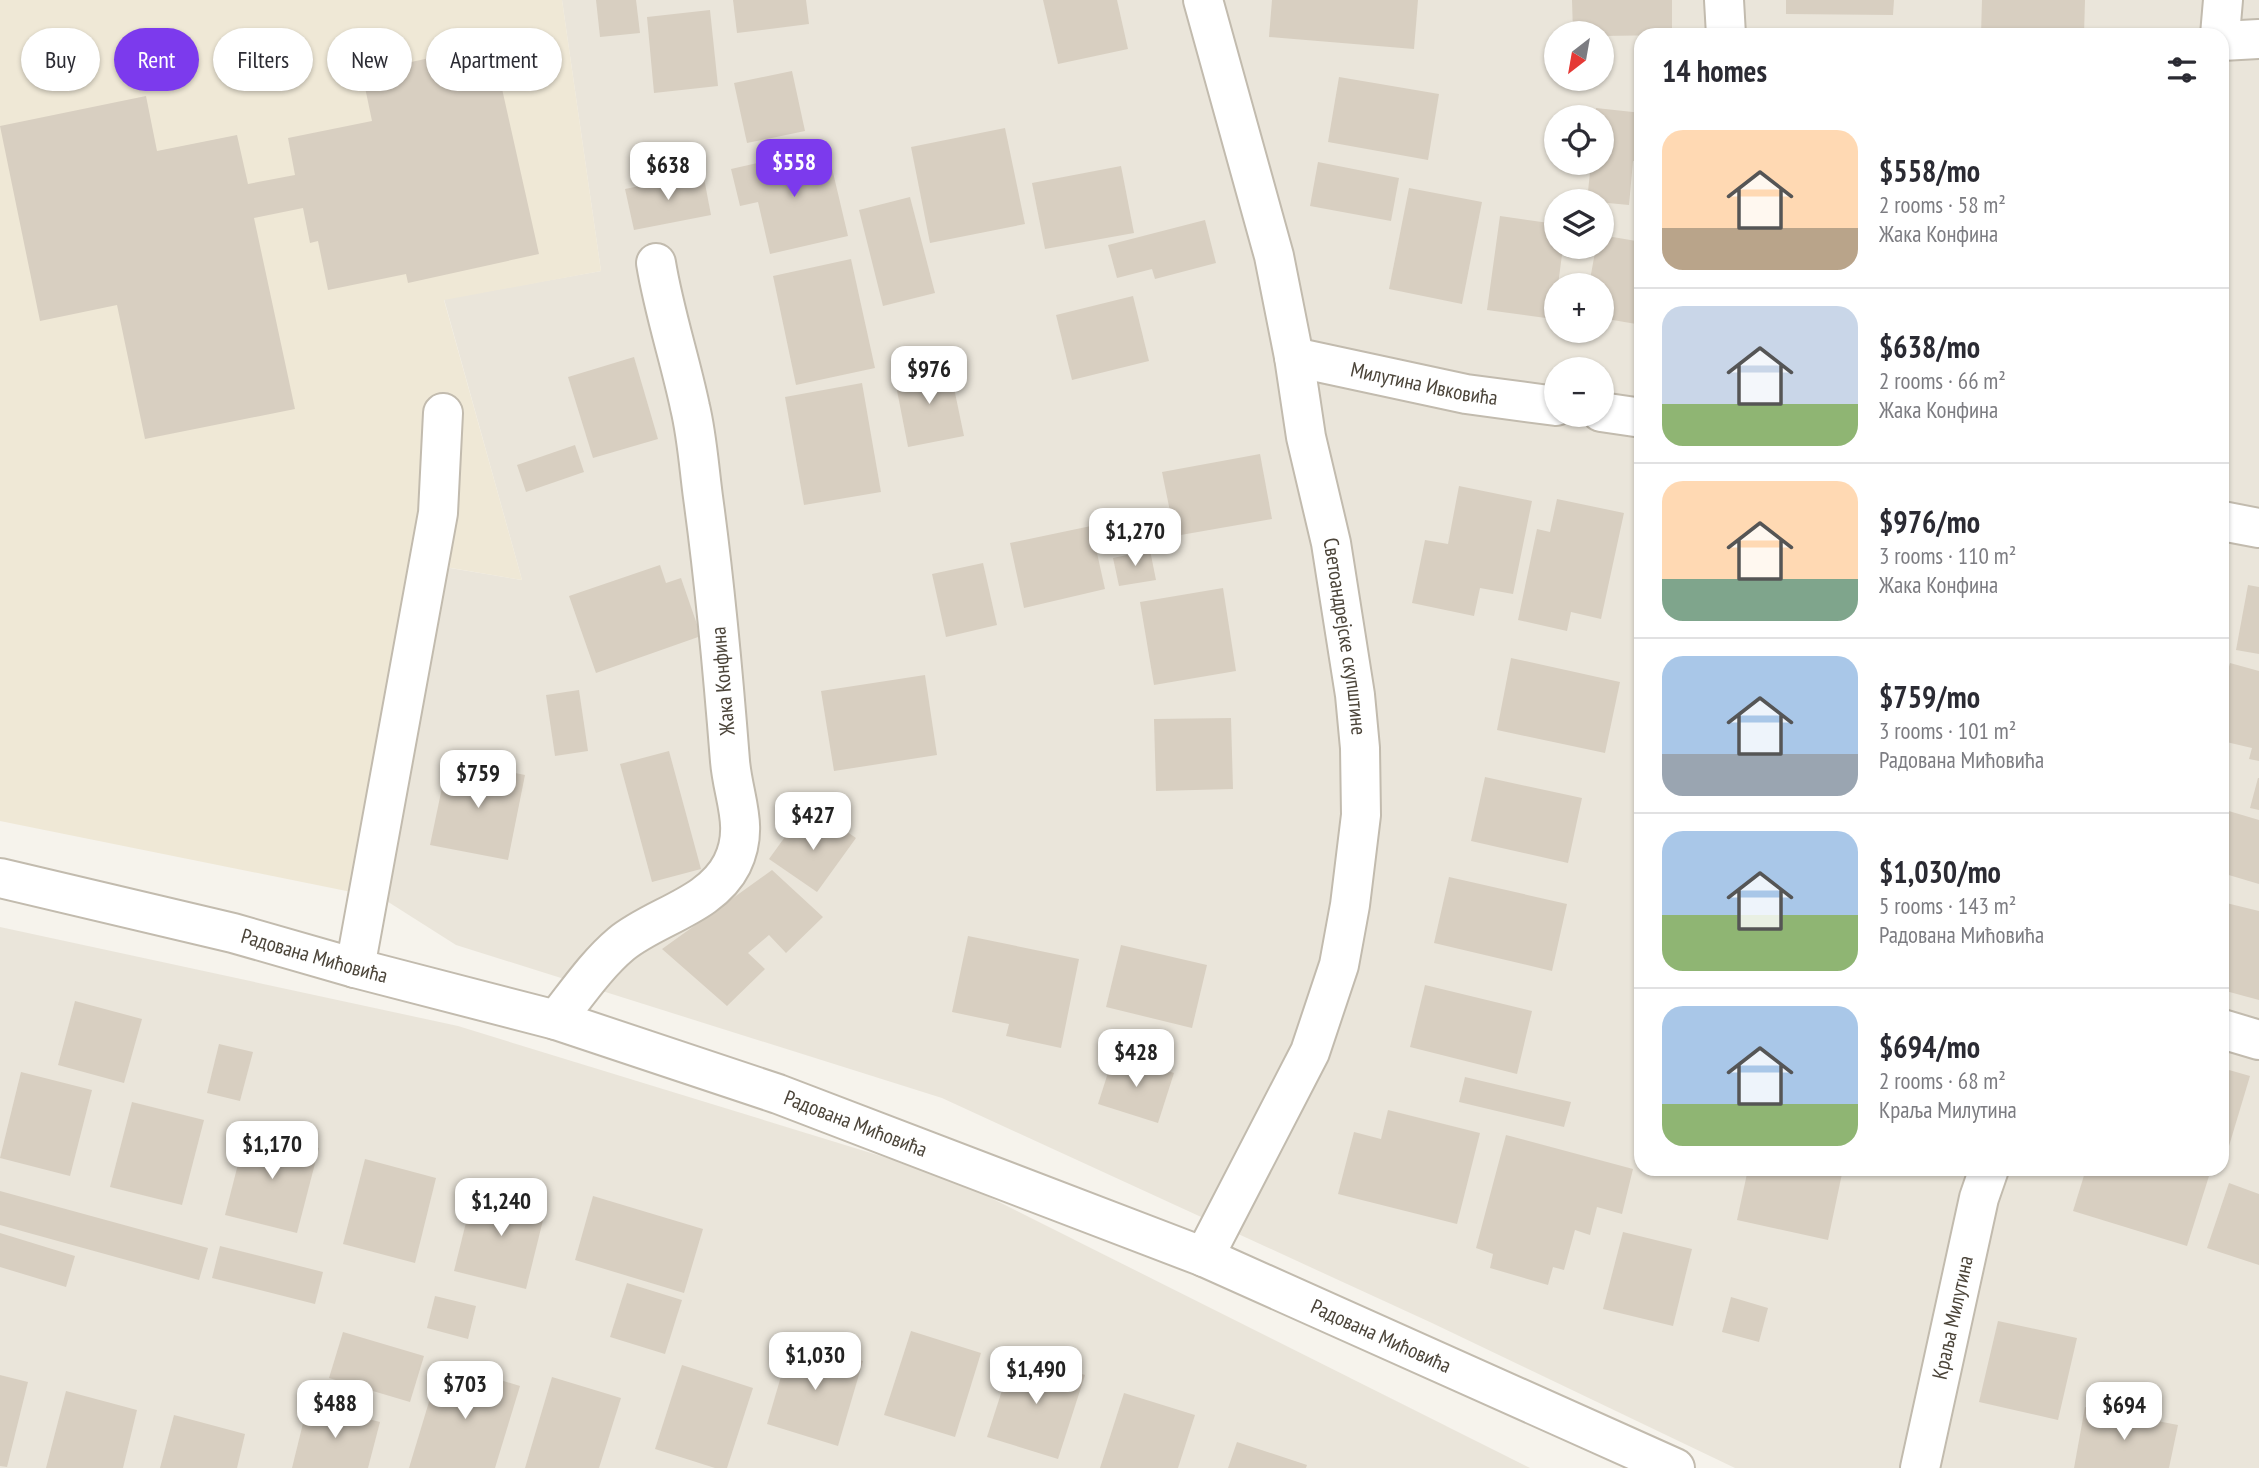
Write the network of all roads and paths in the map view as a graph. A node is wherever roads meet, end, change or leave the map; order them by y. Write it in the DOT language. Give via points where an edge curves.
graph roads {
  1 [pos="1203,0"];
  2 [pos="1724,0"];
  3 [pos="2223,0"];
  4 [pos="1726,28"];
  5 [pos="2221,28"];
  6 [pos="2259,39"];
  7 [pos="2229,41"];
  8 [pos="656,262"];
  9 [pos="1294,357"];
  10 [pos="1544,404"];
  11 [pos="443,413"];
  12 [pos="1614,414"];
  13 [pos="1634,417"];
  14 [pos="0,878"];
  15 [pos="355,968"];
  16 [pos="556,1020"];
  17 [pos="2229,1031"];
  18 [pos="2259,1040"];
  19 [pos="1987,1176"];
  20 [pos="1204,1257"];
  21 [pos="1675,1468"];
  22 [pos="1920,1468"];
  1 -- 9 [label="street, Светоандрејске скупштине" via="1274,256"];
  2 -- 4 [label="street"];
  3 -- 5 [label="street"];
  6 -- 7 [label="street"];
  8 -- 16 [label="street, Жака Конфина" via="691,408 711,552 730,766 741,823 739,846 714,888 621,944"];
  9 -- 10 [label="street, Милутина Ивковића" via="1466,394"];
  9 -- 20 [label="street, Светоандрејске скупштине" via="1355,695 1361,815 1339,965 1310,1052"];
  11 -- 15 [label="street" via="438,513"];
  12 -- 13 [label="street"];
  14 -- 15 [label="street, Радована Мићовића" via="233,933"];
  15 -- 16 [label="street, Радована Мићовића"];
  16 -- 20 [label="street, Радована Мићовића" via="778,1094"];
  17 -- 18 [label="street"];
  19 -- 22 [label="street, Краља Милутина"];
  20 -- 21 [label="street, Радована Мићовића"];
}
